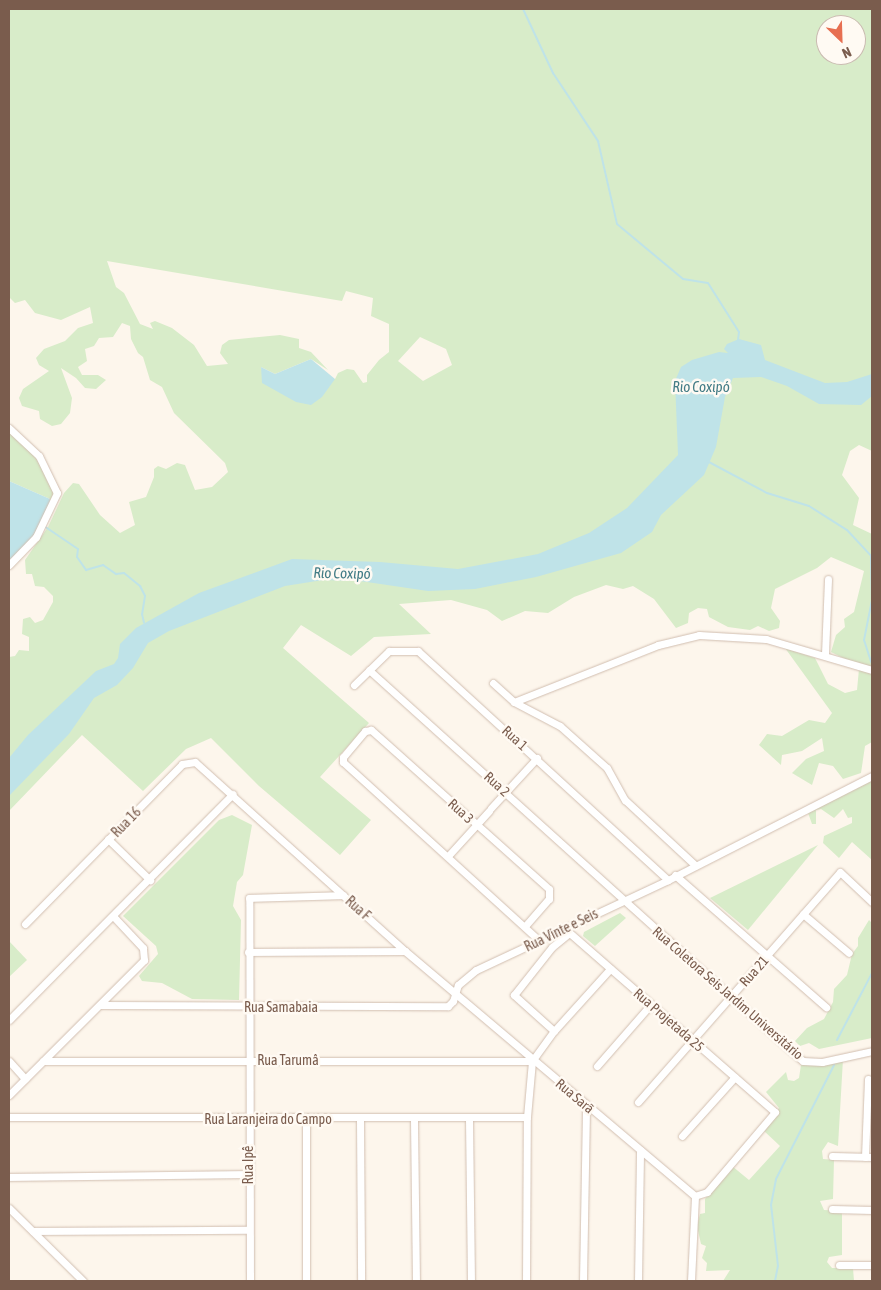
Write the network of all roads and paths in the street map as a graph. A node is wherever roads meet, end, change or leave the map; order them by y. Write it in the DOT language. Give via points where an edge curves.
graph roads {
  1 [pos="9,428"];
  2 [pos="9,565"];
  3 [pos="828,579"];
  4 [pos="825,654"];
  5 [pos="369,670"];
  6 [pos="872,670"];
  7 [pos="493,683"];
  8 [pos="354,686"];
  9 [pos="514,702"];
  10 [pos="537,758"];
  11 [pos="872,776"];
  12 [pos="506,792"];
  13 [pos="233,794"];
  14 [pos="477,825"];
  15 [pos="108,840"];
  16 [pos="448,856"];
  17 [pos="695,865"];
  18 [pos="675,875"];
  19 [pos="150,880"];
  20 [pos="668,880"];
  21 [pos="343,895"];
  22 [pos="622,901"];
  23 [pos="872,902"];
  24 [pos="803,914"];
  25 [pos="114,917"];
  26 [pos="25,924"];
  27 [pos="526,925"];
  28 [pos="567,931"];
  29 [pos="540,941"];
  30 [pos="405,951"];
  31 [pos="248,952"];
  32 [pos="849,953"];
  33 [pos="768,956"];
  34 [pos="610,969"];
  35 [pos="456,995"];
  36 [pos="730,998"];
  37 [pos="652,1004"];
  38 [pos="101,1005"];
  39 [pos="248,1006"];
  40 [pos="826,1007"];
  41 [pos="9,1020"];
  42 [pos="554,1032"];
  43 [pos="693,1041"];
  44 [pos="872,1051"];
  45 [pos="248,1060"];
  46 [pos="9,1061"];
  47 [pos="43,1061"];
  48 [pos="532,1061"];
  49 [pos="597,1066"];
  50 [pos="735,1078"];
  51 [pos="25,1079"];
  52 [pos="868,1079"];
  53 [pos="9,1095"];
  54 [pos="638,1102"];
  55 [pos="586,1106"];
  56 [pos="9,1117"];
  57 [pos="527,1117"];
  58 [pos="248,1118"];
  59 [pos="306,1118"];
  60 [pos="469,1119"];
  61 [pos="360,1120"];
  62 [pos="414,1120"];
  63 [pos="682,1136"];
  64 [pos="640,1150"];
  65 [pos="832,1156"];
  66 [pos="869,1157"];
  67 [pos="248,1174"];
  68 [pos="9,1177"];
  69 [pos="695,1196"];
  70 [pos="9,1208"];
  71 [pos="832,1209"];
  72 [pos="872,1210"];
  73 [pos="248,1230"];
  74 [pos="33,1231"];
  75 [pos="839,1265"];
  76 [pos="872,1265"];
  77 [pos="83,1281"];
  78 [pos="250,1281"];
  79 [pos="306,1281"];
  80 [pos="361,1281"];
  81 [pos="416,1281"];
  82 [pos="471,1281"];
  83 [pos="526,1281"];
  84 [pos="583,1281"];
  85 [pos="638,1281"];
  86 [pos="691,1281"];
  1 -- 2 [label="street" via="34,450 57,493 41,529 21,556"];
  3 -- 4 [label="street"];
  4 -- 6 [label="street"];
  4 -- 9 [label="street" via="766,640 699,635 658,645"];
  5 -- 8 [label="street, Rua 1"];
  5 -- 10 [label="street, Rua 1" via="389,651 418,651"];
  5 -- 12 [label="street, Rua 2"];
  7 -- 9 [label="street"];
  9 -- 17 [label="street" via="560,726 607,768 625,800"];
  10 -- 12 [label="street"];
  10 -- 20 [label="street, Rua 1"];
  11 -- 17 [label="street, Rua Vinte e Seis"];
  12 -- 14 [label="street"];
  12 -- 22 [label="street, Rua 2"];
  13 -- 15 [label="street, Rua 16" via="189,760"];
  13 -- 19 [label="street"];
  13 -- 21 [label="street, Rua F"];
  14 -- 16 [label="street"];
  14 -- 16 [label="street, Rua 3" via="371,730 366,731 342,759"];
  14 -- 27 [label="street, Rua 3" via="550,891 549,899"];
  15 -- 19 [label="street"];
  15 -- 26 [label="street, Rua 16"];
  16 -- 27 [label="street"];
  17 -- 18 [label="street, Rua Vinte e Seis"];
  18 -- 20 [label="street, Rua Vinte e Seis"];
  18 -- 33 [label="street"];
  19 -- 25 [label="street"];
  20 -- 22 [label="street, Rua Vinte e Seis"];
  21 -- 30 [label="street, Rua F"];
  21 -- 31 [label="street, Rua Ipê" via="248,898"];
  22 -- 28 [label="street, Rua Vinte e Seis"];
  22 -- 36 [label="street, Rua Coletora Seis Jardim Universitário"];
  23 -- 24 [label="street, Rua 21" via="840,872"];
  24 -- 32 [label="street"];
  24 -- 33 [label="street, Rua 21"];
  25 -- 38 [label="street" via="143,948 145,957"];
  25 -- 41 [label="street"];
  27 -- 29 [label="street"];
  28 -- 29 [label="street, Rua Vinte e Seis"];
  28 -- 34 [label="street, Rua Projetada 25"];
  28 -- 42 [label="street" via="514,995"];
  29 -- 35 [label="street, Rua Vinte e Seis" via="470,974 458,985"];
  30 -- 31 [label="street"];
  30 -- 35 [label="street, Rua F"];
  31 -- 39 [label="street, Rua Ipê"];
  33 -- 36 [label="street, Rua 21"];
  33 -- 40 [label="street"];
  34 -- 37 [label="street, Rua Projetada 25"];
  34 -- 42 [label="street"];
  35 -- 39 [label="street, Rua Samabaia" via="450,1005 439,1008"];
  35 -- 48 [label="street, Rua Sarã"];
  36 -- 43 [label="street, Rua 21"];
  36 -- 44 [label="street, Rua Coletora Seis Jardim Universitário" via="803,1060 822,1062"];
  37 -- 43 [label="street, Rua Projetada 25"];
  37 -- 49 [label="street"];
  38 -- 39 [label="street, Rua Samabaia"];
  38 -- 47 [label="street"];
  39 -- 45 [label="street, Rua Ipê"];
  42 -- 48 [label="street"];
  43 -- 50 [label="street, Rua Projetada 25"];
  43 -- 54 [label="street, Rua 21"];
  45 -- 47 [label="street, Rua Tarumâ"];
  45 -- 48 [label="street, Rua Tarumâ"];
  45 -- 58 [label="street, Rua Ipê"];
  46 -- 51 [label="street"];
  47 -- 51 [label="street"];
  48 -- 55 [label="street, Rua Sarã"];
  48 -- 57 [label="street"];
  50 -- 63 [label="street"];
  50 -- 69 [label="street, Rua Projetada 25" via="775,1112 707,1192"];
  51 -- 53 [label="street"];
  52 -- 66 [label="street"];
  55 -- 64 [label="street, Rua Sarã"];
  55 -- 84 [label="street"];
  56 -- 58 [label="street, Rua Laranjeira do Campo"];
  57 -- 60 [label="street, Rua Laranjeira do Campo"];
  57 -- 83 [label="street"];
  58 -- 59 [label="street, Rua Laranjeira do Campo"];
  58 -- 67 [label="street, Rua Ipê"];
  59 -- 61 [label="street, Rua Laranjeira do Campo"];
  59 -- 79 [label="street"];
  60 -- 62 [label="street, Rua Laranjeira do Campo"];
  60 -- 82 [label="street"];
  61 -- 62 [label="street, Rua Laranjeira do Campo"];
  61 -- 80 [label="street"];
  62 -- 81 [label="street"];
  64 -- 69 [label="street, Rua Sarã"];
  64 -- 85 [label="street"];
  65 -- 66 [label="street"];
  67 -- 68 [label="street"];
  67 -- 73 [label="street, Rua Ipê"];
  69 -- 86 [label="street"];
  70 -- 74 [label="street"];
  71 -- 72 [label="street"];
  73 -- 74 [label="street"];
  73 -- 78 [label="street, Rua Ipê"];
  74 -- 77 [label="street"];
  75 -- 76 [label="street"];
}
